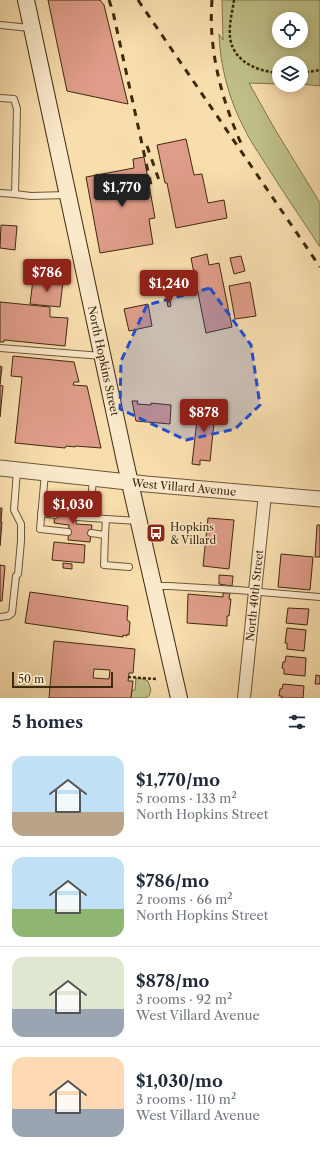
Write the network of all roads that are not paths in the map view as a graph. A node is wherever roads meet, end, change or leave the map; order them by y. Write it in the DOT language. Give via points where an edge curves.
graph roads {
  1 [pos="26,0"];
  2 [pos="0,25"];
  3 [pos="32,28"];
  4 [pos="0,98"];
  5 [pos="0,193"];
  6 [pos="15,194"];
  7 [pos="68,195"];
  8 [pos="0,348"];
  9 [pos="102,356"];
  10 [pos="0,468"];
  11 [pos="17,470"];
  12 [pos="45,473"];
  13 [pos="93,478"];
  14 [pos="129,482"];
  15 [pos="265,494"];
  16 [pos="320,499"];
  17 [pos="41,513"];
  18 [pos="55,515"];
  19 [pos="77,516"];
  20 [pos="90,518"];
  21 [pos="106,520"];
  22 [pos="138,521"];
  23 [pos="68,532"];
  24 [pos="91,534"];
  25 [pos="105,535"];
  26 [pos="129,567"];
  27 [pos="153,586"];
  28 [pos="255,592"];
  29 [pos="320,597"];
  30 [pos="0,617"];
  31 [pos="179,698"];
  32 [pos="244,698"];
  1 -- 3 [label="main road, North Hopkins Street"];
  2 -- 3 [label="lane"];
  3 -- 7 [label="main road, North Hopkins Street"];
  4 -- 6 [label="lane" via="14,99 17,109"];
  5 -- 6 [label="lane"];
  6 -- 7 [label="lane"];
  7 -- 9 [label="main road, North Hopkins Street"];
  8 -- 9 [label="lane"];
  9 -- 14 [label="main road, North Hopkins Street"];
  10 -- 11 [label="street, West Villard Avenue"];
  11 -- 12 [label="street, West Villard Avenue"];
  11 -- 30 [label="lane" via="14,513 21,524 18,574 12,613"];
  12 -- 13 [label="street, West Villard Avenue"];
  12 -- 17 [label="lane"];
  13 -- 14 [label="street, West Villard Avenue"];
  13 -- 20 [label="lane"];
  14 -- 15 [label="street, West Villard Avenue"];
  14 -- 22 [label="main road, North Hopkins Street"];
  15 -- 16 [label="street, West Villard Avenue"];
  15 -- 28 [label="street, North 40th Street"];
  17 -- 18 [label="lane"];
  17 -- 23 [label="lane" via="40,529"];
  19 -- 20 [label="lane"];
  20 -- 21 [label="lane"];
  21 -- 22 [label="lane"];
  21 -- 25 [label="lane"];
  22 -- 27 [label="main road, North Hopkins Street"];
  24 -- 25 [label="lane"];
  25 -- 26 [label="lane" via="104,565"];
  27 -- 28 [label="lane"];
  27 -- 31 [label="main road, North Hopkins Street"];
  28 -- 29 [label="lane"];
  28 -- 32 [label="street, North 40th Street"];
}
